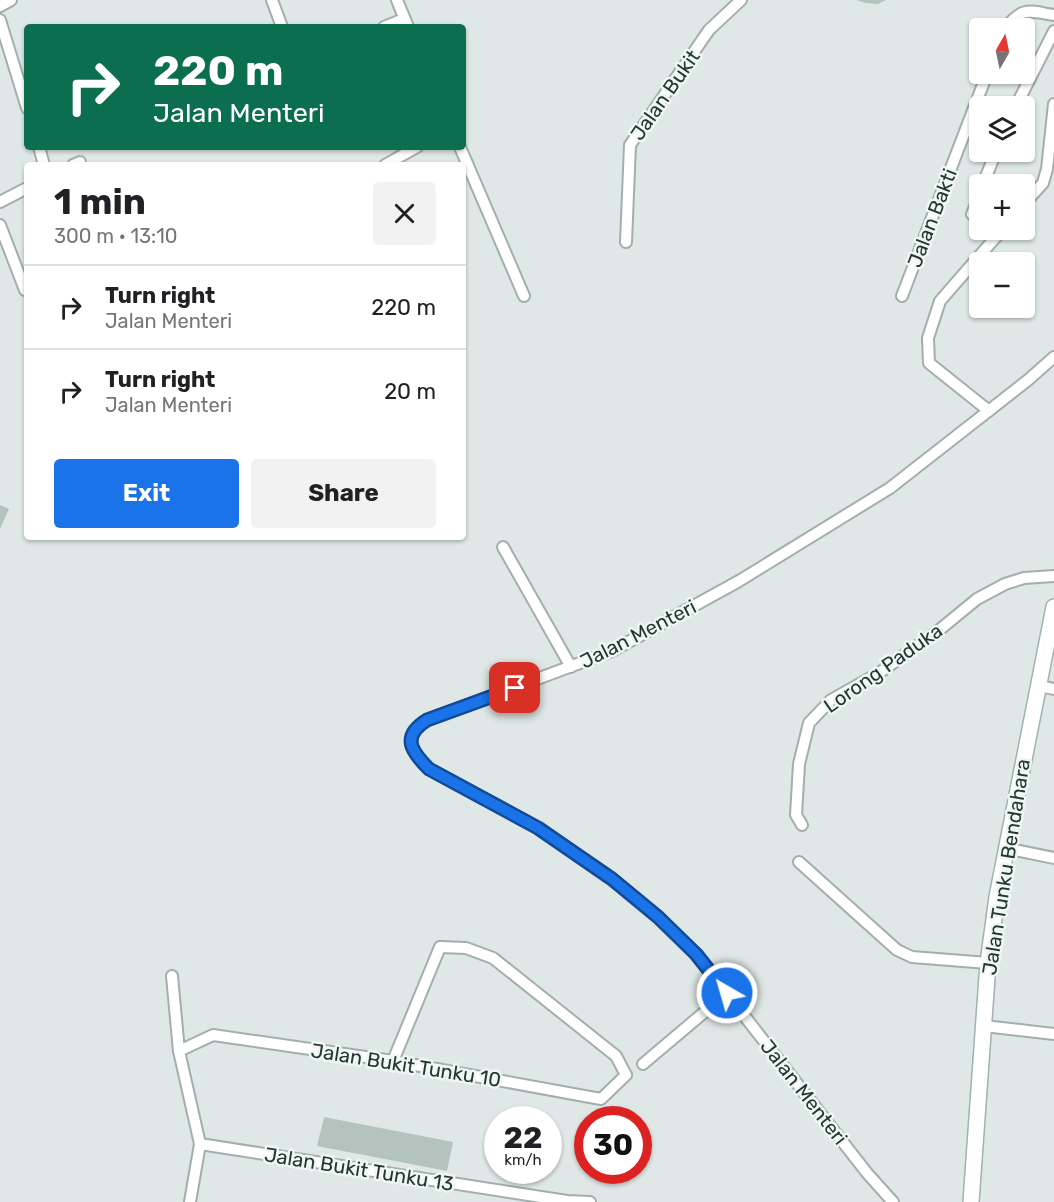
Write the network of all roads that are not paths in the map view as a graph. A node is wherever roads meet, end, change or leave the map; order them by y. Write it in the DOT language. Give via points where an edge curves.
graph roads {
  1 [pos="11,0"];
  2 [pos="272,0"];
  3 [pos="397,0"];
  4 [pos="741,0"];
  5 [pos="0,6"];
  6 [pos="1054,15"];
  7 [pos="1014,18"];
  8 [pos="0,20"];
  9 [pos="406,23"];
  10 [pos="281,24"];
  11 [pos="1054,31"];
  12 [pos="983,84"];
  13 [pos="1021,96"];
  14 [pos="24,98"];
  15 [pos="1054,104"];
  16 [pos="412,150"];
  17 [pos="461,150"];
  18 [pos="390,162"];
  19 [pos="24,190"];
  20 [pos="1035,192"];
  21 [pos="0,202"];
  22 [pos="0,225"];
  23 [pos="992,240"];
  24 [pos="626,242"];
  25 [pos="24,287"];
  26 [pos="524,296"];
  27 [pos="902,296"];
  28 [pos="1054,357"];
  29 [pos="989,411"];
  30 [pos="503,547"];
  31 [pos="1054,576"];
  32 [pos="1054,607"];
  33 [pos="571,667"];
  34 [pos="1047,688"];
  35 [pos="802,825"];
  36 [pos="1005,848"];
  37 [pos="1054,858"];
  38 [pos="799,861"];
  39 [pos="988,963"];
  40 [pos="172,976"];
  41 [pos="727,993"];
  42 [pos="984,1026"];
  43 [pos="1054,1034"];
  44 [pos="179,1051"];
  45 [pos="393,1061"];
  46 [pos="643,1064"];
  47 [pos="200,1144"];
  48 [pos="190,1202"];
  49 [pos="590,1202"];
  50 [pos="893,1202"];
  51 [pos="971,1202"];
  1 -- 5 [label="street"];
  2 -- 10 [label="street"];
  3 -- 9 [label="street"];
  4 -- 24 [label="street, Jalan Bukit" via="710,30 630,145"];
  6 -- 7 [label="street" via="1027,11"];
  8 -- 14 [label="street"];
  11 -- 13 [label="street"];
  12 -- 27 [label="street, Jalan Bakti"];
  15 -- 20 [label="street" via="1045,176"];
  16 -- 18 [label="street"];
  17 -- 26 [label="street"];
  19 -- 21 [label="street"];
  22 -- 25 [label="street"];
  23 -- 29 [label="street" via="940,301 928,338 928,363"];
  28 -- 29 [label="street, Jalan Menteri"];
  29 -- 33 [label="street, Jalan Menteri" via="890,488 739,581 612,651"];
  30 -- 33 [label="street"];
  31 -- 35 [label="street, Lorong Paduka" via="1024,578 976,599 879,673 831,700 809,723 799,764 796,815"];
  32 -- 34 [label="street, Jalan Tunku Bendahara"];
  33 -- 41 [label="street, Jalan Menteri" via="427,720 412,735 415,755 429,769 538,828 612,879 696,954"];
  34 -- 36 [label="street, Jalan Tunku Bendahara"];
  36 -- 37 [label="street"];
  36 -- 39 [label="street, Jalan Tunku Bendahara"];
  38 -- 39 [label="street" via="897,950 912,957"];
  39 -- 42 [label="street, Jalan Tunku Bendahara"];
  40 -- 44 [label="street"];
  41 -- 46 [label="street"];
  41 -- 50 [label="street, Jalan Menteri"];
  42 -- 43 [label="street"];
  42 -- 51 [label="street, Jalan Tunku Bendahara"];
  44 -- 45 [label="street, Jalan Bukit Tunku 10" via="213,1035"];
  44 -- 47 [label="street"];
  45 -- 45 [label="street, Jalan Bukit Tunku 10" via="440,947 466,948 493,958 616,1056 626,1075 601,1100"];
  47 -- 48 [label="street"];
  47 -- 49 [label="street, Jalan Bukit Tunku 13"];
}
